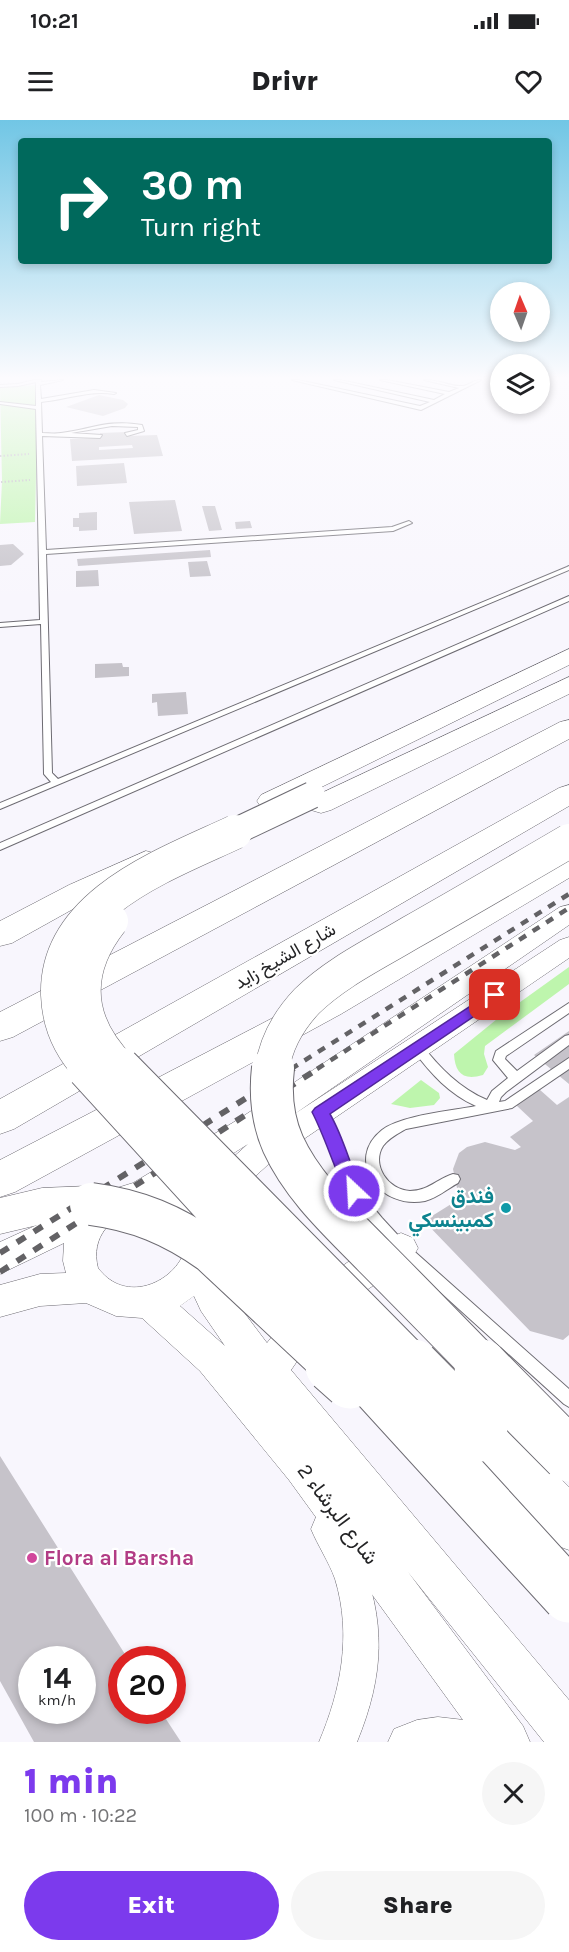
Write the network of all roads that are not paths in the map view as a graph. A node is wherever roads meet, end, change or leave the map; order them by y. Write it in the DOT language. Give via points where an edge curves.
graph roads {
  1 [pos="40,456"];
  2 [pos="409,522"];
  3 [pos="42,552"];
  4 [pos="569,568"];
  5 [pos="569,598"];
  6 [pos="44,622"];
  7 [pos="0,625"];
  8 [pos="569,656"];
  9 [pos="569,676"];
  10 [pos="569,684"];
  11 [pos="569,728"];
  12 [pos="56,782"];
  13 [pos="569,794"];
  14 [pos="316,799"];
  15 [pos="0,806"];
  16 [pos="569,841"];
  17 [pos="0,847"];
  18 [pos="569,866"];
  19 [pos="569,913"];
  20 [pos="0,935"];
  21 [pos="569,946"];
  22 [pos="569,1007"];
  23 [pos="0,1028"];
  24 [pos="569,1040"];
  25 [pos="417,1047"];
  26 [pos="569,1063"];
  27 [pos="516,1078"];
  28 [pos="491,1107"];
  29 [pos="320,1112"];
  30 [pos="0,1118"];
  31 [pos="453,1179"];
  32 [pos="0,1180"];
  33 [pos="140,1195"];
  34 [pos="95,1208"];
  35 [pos="192,1214"];
  36 [pos="0,1216"];
  37 [pos="401,1248"];
  38 [pos="0,1259"];
  39 [pos="199,1264"];
  40 [pos="92,1287"];
  41 [pos="0,1301"];
  42 [pos="150,1302"];
  43 [pos="268,1372"];
  44 [pos="569,1399"];
  45 [pos="269,1425"];
  46 [pos="569,1455"];
  47 [pos="569,1524"];
  48 [pos="522,1545"];
  49 [pos="569,1596"];
  50 [pos="569,1736"];
  51 [pos="338,1742"];
  52 [pos="407,1742"];
  53 [pos="490,1742"];
  54 [pos="507,1742"];
  1 -- 3 [label="lane"];
  2 -- 3 [label="lane" via="393,529"];
  3 -- 6 [label="lane"];
  4 -- 12 [label="lane"];
  5 -- 17 [label="lane"];
  6 -- 7 [label="lane"];
  6 -- 12 [label="lane" via="48,774"];
  8 -- 20 [label="highway" via="80,892"];
  9 -- 14 [label="highway"];
  10 -- 14 [label="highway"];
  11 -- 23 [label="highway"];
  12 -- 15 [label="lane"];
  13 -- 30 [label="highway, شارع الشيخ زايد"];
  14 -- 47 [label="highway, bridge" via="158,885 122,909 88,958 84,976 85,1014 103,1051 120,1070"];
  14 -- 48 [label="highway, bridge" via="117,891 94,910 63,956 57,982 58,1009 66,1036 82,1061"];
  16 -- 46 [label="highway, bridge" via="380,951 317,993 295,1014 281,1038 272,1064 270,1094 276,1126 290,1158 312,1190"];
  18 -- 32 [label="highway" via="328,1005"];
  19 -- 33 [label="street" via="250,1128"];
  21 -- 25 [label="street"];
  22 -- 27 [label="lane" via="499,1056"];
  24 -- 27 [label="lane"];
  25 -- 28 [label="lane" via="450,1086"];
  25 -- 29 [label="street"];
  26 -- 28 [label="lane" via="516,1102"];
  27 -- 28 [label="lane" via="496,1094"];
  28 -- 31 [label="lane" via="395,1128 381,1137 373,1150 374,1174 404,1196 423,1195"];
  29 -- 35 [label="street" via="246,1164"];
  29 -- 37 [label="lane" via="354,1191"];
  33 -- 34 [label="street"];
  33 -- 35 [label="street" via="169,1198"];
  34 -- 36 [label="highway" via="42,1206"];
  34 -- 38 [label="street"];
  34 -- 40 [label="street" via="79,1250 82,1269"];
  34 -- 48 [label="highway, bridge" via="124,1208 169,1224 211,1252"];
  35 -- 39 [label="street" via="203,1237"];
  37 -- 43 [label="street" via="351,1279 328,1299 286,1345"];
  37 -- 44 [label="lane"];
  39 -- 42 [label="street" via="180,1288"];
  39 -- 43 [label="street, شارع البرشاء 2" via="213,1300"];
  40 -- 41 [label="street" via="40,1290"];
  40 -- 42 [label="street" via="118,1301"];
  42 -- 45 [label="street, شارع البرشاء 2" via="213,1359"];
  43 -- 50 [label="street, شارع البرشاء 2"];
  45 -- 51 [label="street" via="288,1467 336,1540 360,1608 359,1688"];
  45 -- 54 [label="street, شارع البرشاء 2"];
  48 -- 49 [label="highway, bridge"];
  52 -- 53 [label="street" via="437,1736"];
}
